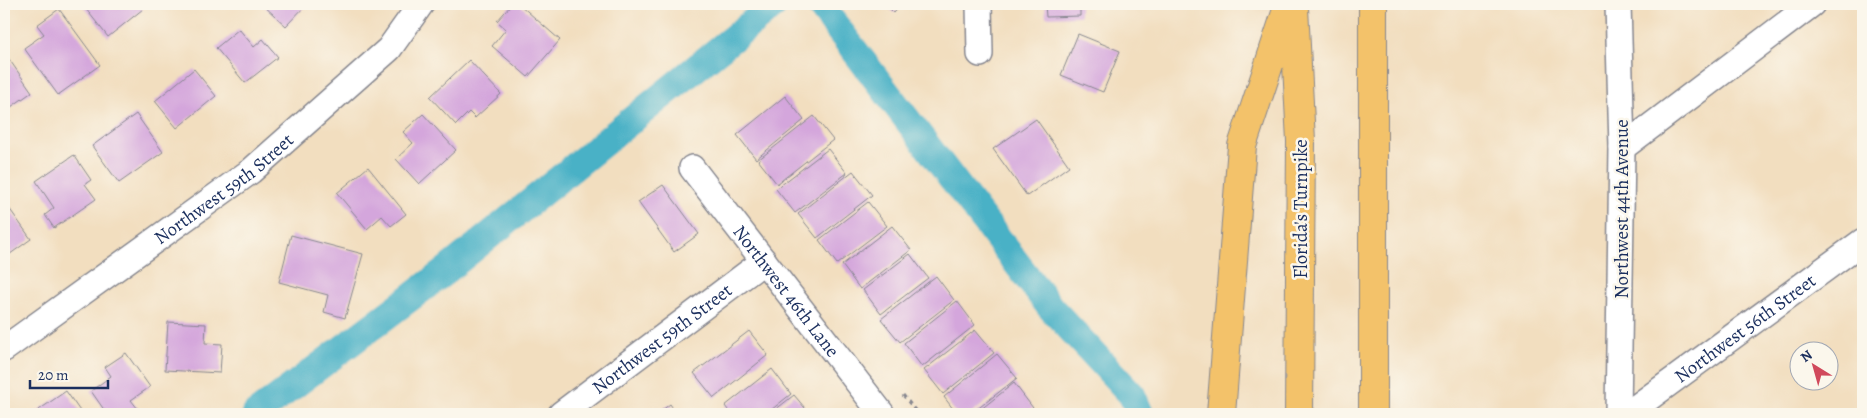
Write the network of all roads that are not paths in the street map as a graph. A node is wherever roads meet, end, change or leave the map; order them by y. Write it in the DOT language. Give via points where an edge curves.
graph roads {
  1 [pos="421,4"];
  2 [pos="979,4"];
  3 [pos="1289,4"];
  4 [pos="1294,4"];
  5 [pos="1373,4"];
  6 [pos="1618,4"];
  7 [pos="1812,4"];
  8 [pos="980,54"];
  9 [pos="1622,148"];
  10 [pos="692,168"];
  11 [pos="1863,241"];
  12 [pos="764,261"];
  13 [pos="4,349"];
  14 [pos="560,414"];
  15 [pos="882,414"];
  16 [pos="1221,414"];
  17 [pos="1299,414"];
  18 [pos="1373,414"];
  19 [pos="1618,414"];
  20 [pos="1627,414"];
  1 -- 13 [label="street, Northwest 59th Street" via="388,49 251,171"];
  2 -- 8 [label="street"];
  3 -- 16 [label="highway" via="1242,146"];
  4 -- 17 [label="highway, Florida's Turnpike" via="1301,141"];
  5 -- 18 [label="highway"];
  6 -- 9 [label="street, Northwest 44th Avenue"];
  7 -- 9 [label="street"];
  9 -- 19 [label="street, Northwest 44th Avenue"];
  10 -- 12 [label="street, Northwest 46th Lane"];
  11 -- 20 [label="street, Northwest 56th Street"];
  12 -- 14 [label="street, Northwest 59th Street"];
  12 -- 15 [label="street, Northwest 46th Lane"];
}
